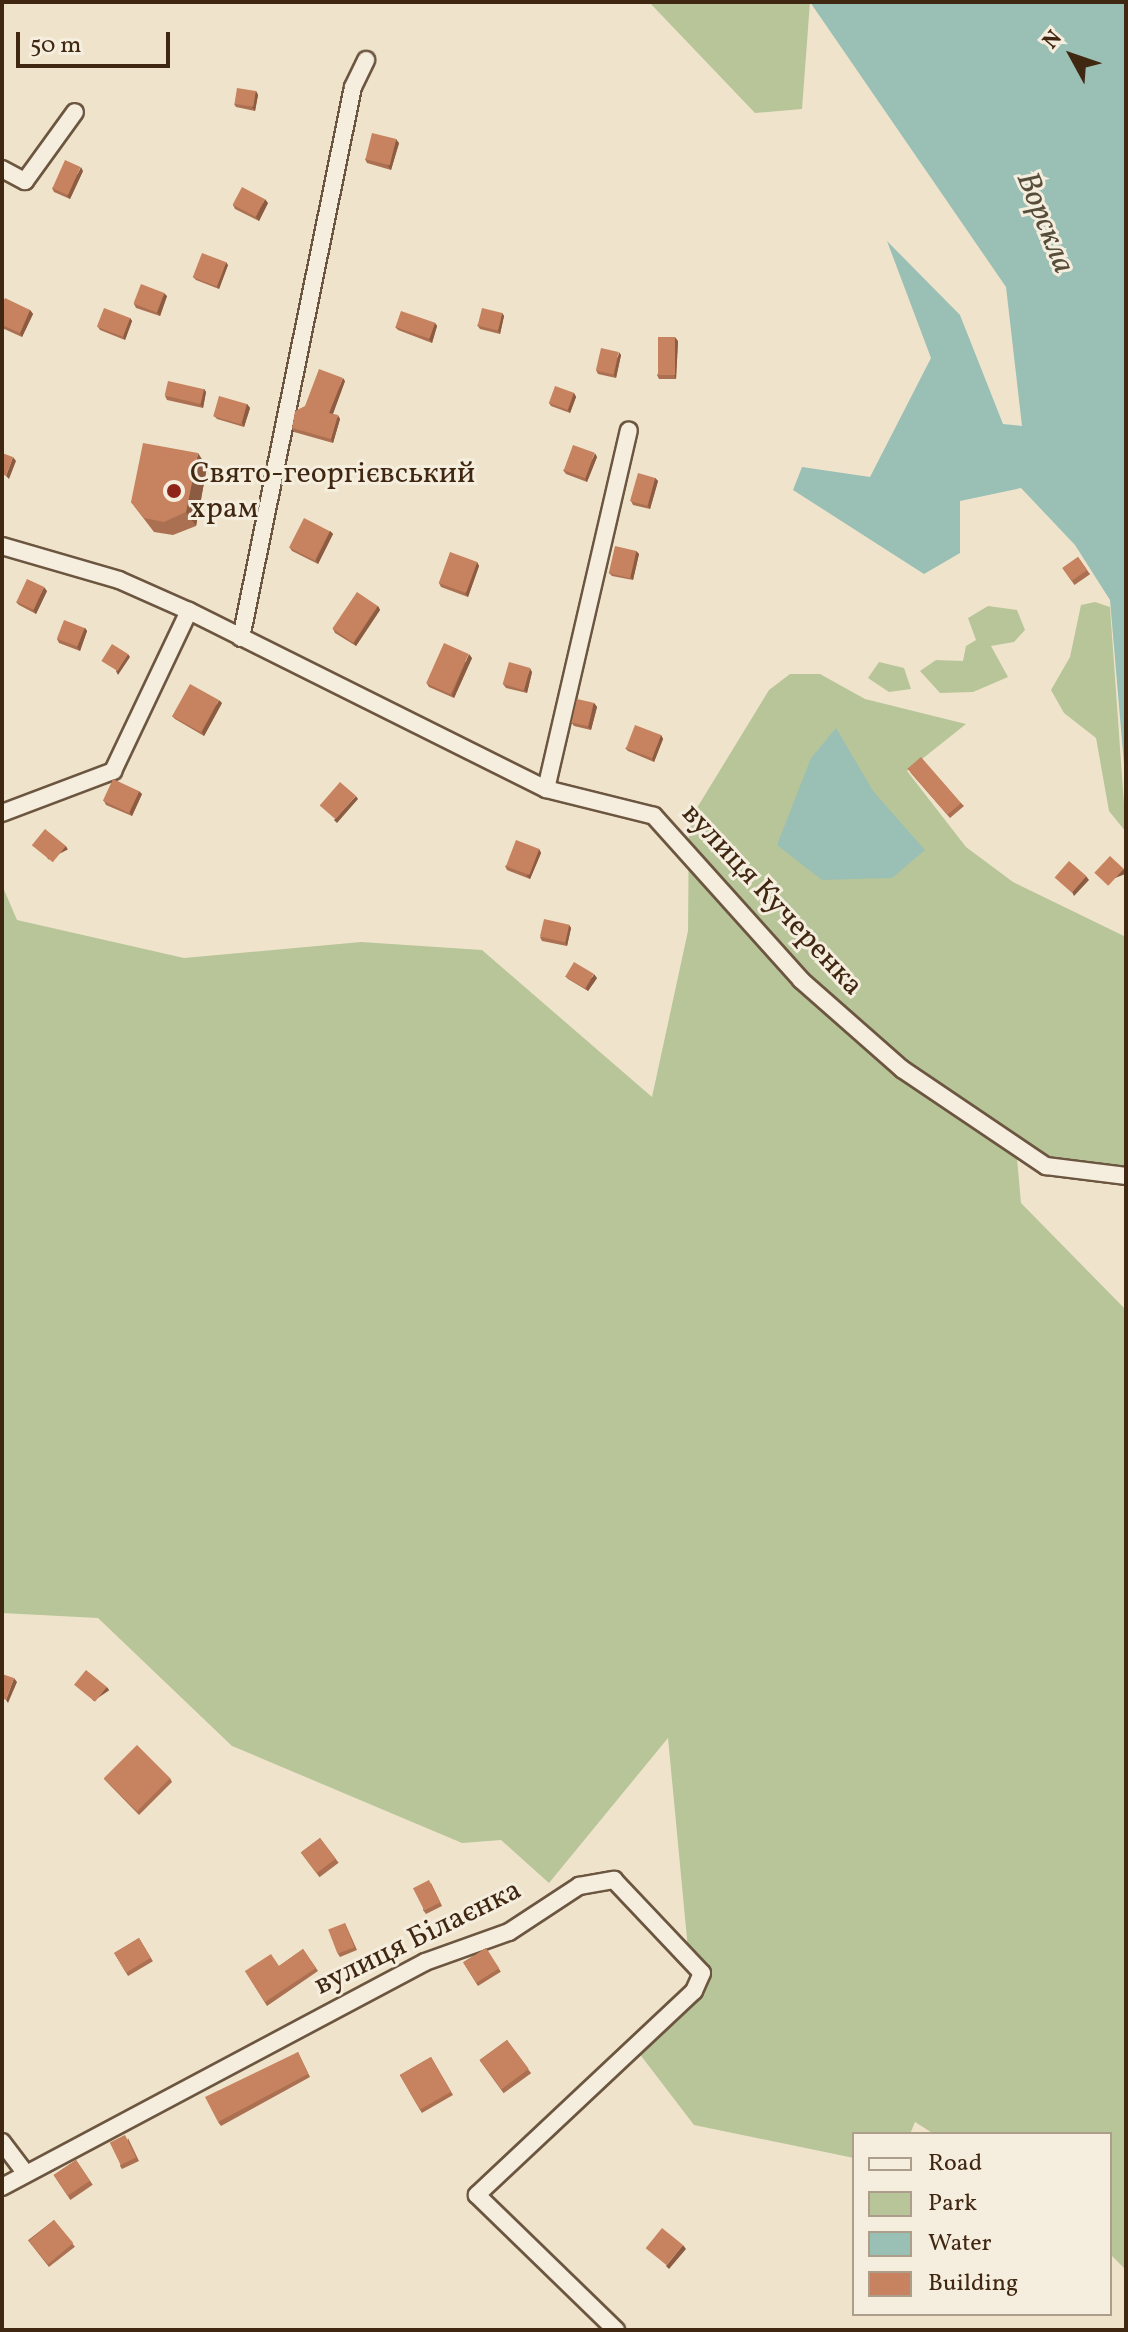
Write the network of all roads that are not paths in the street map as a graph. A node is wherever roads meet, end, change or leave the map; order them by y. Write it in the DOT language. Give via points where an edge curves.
graph roads {
  1 [pos="366,60"];
  2 [pos="75,112"];
  3 [pos="2,169"];
  4 [pos="629,430"];
  5 [pos="2,546"];
  6 [pos="189,611"];
  7 [pos="241,638"];
  8 [pos="546,789"];
  9 [pos="2,813"];
  10 [pos="1126,1176"];
  11 [pos="2,2142"];
  12 [pos="25,2173"];
  13 [pos="2,2187"];
  14 [pos="616,2330"];
  1 -- 7 [label="street" via="353,87"];
  2 -- 3 [label="street" via="25,181"];
  4 -- 8 [label="street"];
  5 -- 6 [label="street, вулиця Кучеренка" via="119,580"];
  6 -- 7 [label="street, вулиця Кучеренка"];
  6 -- 9 [label="street" via="113,771"];
  7 -- 8 [label="street, вулиця Кучеренка"];
  8 -- 10 [label="street, вулиця Кучеренка" via="654,816 801,980 902,1069 1046,1166"];
  11 -- 12 [label="street"];
  12 -- 13 [label="street, вулиця Білаєнка"];
  12 -- 14 [label="street, вулиця Білаєнка" via="425,1962 509,1932 579,1886 614,1880 702,1973 694,1991 477,2195"];
}
